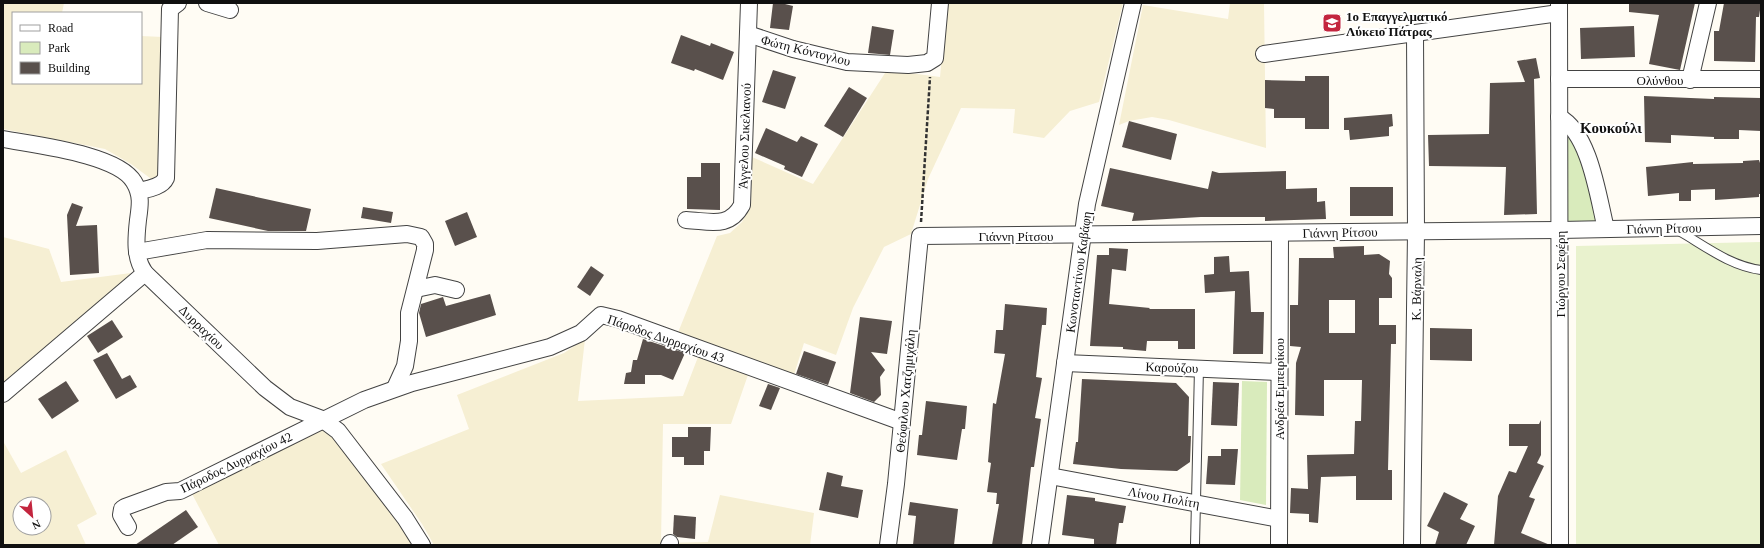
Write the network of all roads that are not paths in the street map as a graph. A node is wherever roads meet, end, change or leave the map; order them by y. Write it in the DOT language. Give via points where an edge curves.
graph roads {
  1 [pos="178,3"];
  2 [pos="207,3"];
  3 [pos="749,3"];
  4 [pos="940,3"];
  5 [pos="1133,3"];
  6 [pos="1708,3"];
  7 [pos="1559,8"];
  8 [pos="230,10"];
  9 [pos="1415,33"];
  10 [pos="748,34"];
  11 [pos="1264,54"];
  12 [pos="1559,79"];
  13 [pos="1761,79"];
  14 [pos="1690,80"];
  15 [pos="1559,117"];
  16 [pos="3,139"];
  17 [pos="139,191"];
  18 [pos="686,220"];
  19 [pos="1761,226"];
  20 [pos="1675,228"];
  21 [pos="1560,230"];
  22 [pos="1606,230"];
  23 [pos="1416,232"];
  24 [pos="1280,233"];
  25 [pos="1083,235"];
  26 [pos="920,236"];
  27 [pos="137,252"];
  28 [pos="1761,270"];
  29 [pos="145,273"];
  30 [pos="416,289"];
  31 [pos="456,290"];
  32 [pos="1065,363"];
  33 [pos="1199,368"];
  34 [pos="1279,372"];
  35 [pos="395,388"];
  36 [pos="3,394"];
  37 [pos="322,419"];
  38 [pos="902,422"];
  39 [pos="1050,476"];
  40 [pos="1197,503"];
  41 [pos="1279,518"];
  42 [pos="128,527"];
  43 [pos="422,545"];
  44 [pos="888,545"];
  45 [pos="1040,545"];
  46 [pos="1195,545"];
  47 [pos="1279,545"];
  48 [pos="1412,545"];
  49 [pos="1560,545"];
  1 -- 17 [label="street" via="170,10 166,178 158,186"];
  2 -- 8 [label="street"];
  3 -- 10 [label="street, Άγγελου Σικελιανού"];
  4 -- 10 [label="street, Φώτη Κόντογλου" via="933,59 927,63 908,65 847,62 793,49"];
  5 -- 25 [label="street, Κωνσταντίνου Καβάφη" via="1091,183"];
  6 -- 14 [label="street"];
  7 -- 9 [label="street"];
  7 -- 12 [label="street, Γιώργου Σεφέρη"];
  9 -- 11 [label="street"];
  9 -- 23 [label="street, Κ. Βάρναλη"];
  10 -- 18 [label="street, Άγγελου Σικελιανού" via="742,205 736,215 729,220"];
  12 -- 14 [label="street, Ολύνθου"];
  12 -- 15 [label="street, Γιώργου Σεφέρη"];
  13 -- 14 [label="street, Ολύνθου"];
  15 -- 21 [label="street, Γιώργου Σεφέρη"];
  15 -- 22 [label="street" via="1572,125 1584,146"];
  16 -- 17 [label="street, Δυρραχίου" via="106,161 126,172 134,180"];
  17 -- 27 [label="street, Δυρραχίου" via="141,202"];
  19 -- 20 [label="street, Γιάννη Ρίτσου"];
  20 -- 22 [label="street, Γιάννη Ρίτσου"];
  20 -- 28 [label="lane" via="1731,262"];
  21 -- 22 [label="street, Γιάννη Ρίτσου"];
  21 -- 23 [label="street, Γιάννη Ρίτσου"];
  21 -- 49 [label="street, Γιώργου Σεφέρη"];
  23 -- 24 [label="street, Γιάννη Ρίτσου"];
  23 -- 48 [label="street, Κ. Βάρναλη"];
  24 -- 25 [label="street, Γιάννη Ρίτσου"];
  24 -- 34 [label="street, Ανδρέα Εμπειρίκου"];
  25 -- 26 [label="street, Γιάννη Ρίτσου"];
  25 -- 32 [label="street, Κωνσταντίνου Καβάφη"];
  26 -- 38 [label="street, Θεόφιλου Χατζημιχάλη"];
  27 -- 29 [label="street, Δυρραχίου"];
  27 -- 30 [label="street" via="207,240 324,241 415,235 424,240 426,250"];
  29 -- 36 [label="street"];
  29 -- 37 [label="street, Δυρραχίου" via="266,388 290,407"];
  30 -- 31 [label="street" via="435,285"];
  30 -- 35 [label="street" via="409,313 409,341 405,366"];
  32 -- 33 [label="street, Καρούζου"];
  32 -- 39 [label="street, Κωνσταντίνου Καβάφη"];
  33 -- 34 [label="street, Καρούζου"];
  33 -- 40 [label="lane"];
  34 -- 41 [label="street, Ανδρέα Εμπειρίκου"];
  35 -- 37 [label="street, Πάροδος Δυρραχίου 43"];
  35 -- 38 [label="street, Πάροδος Δυρραχίου 43" via="550,347 574,337 597,318 606,315"];
  37 -- 42 [label="street, Πάροδος Δυρραχίου 42" via="258,454 180,491 166,492 125,507 121,515"];
  37 -- 43 [label="street, Δυρραχίου" via="345,439 405,518"];
  38 -- 44 [label="street, Θεόφιλου Χατζημιχάλη"];
  39 -- 40 [label="street, Λίνου Πολίτη"];
  39 -- 45 [label="street, Κωνσταντίνου Καβάφη"];
  40 -- 41 [label="street, Λίνου Πολίτη"];
  40 -- 46 [label="lane"];
  41 -- 47 [label="street, Ανδρέα Εμπειρίκου"];
}
